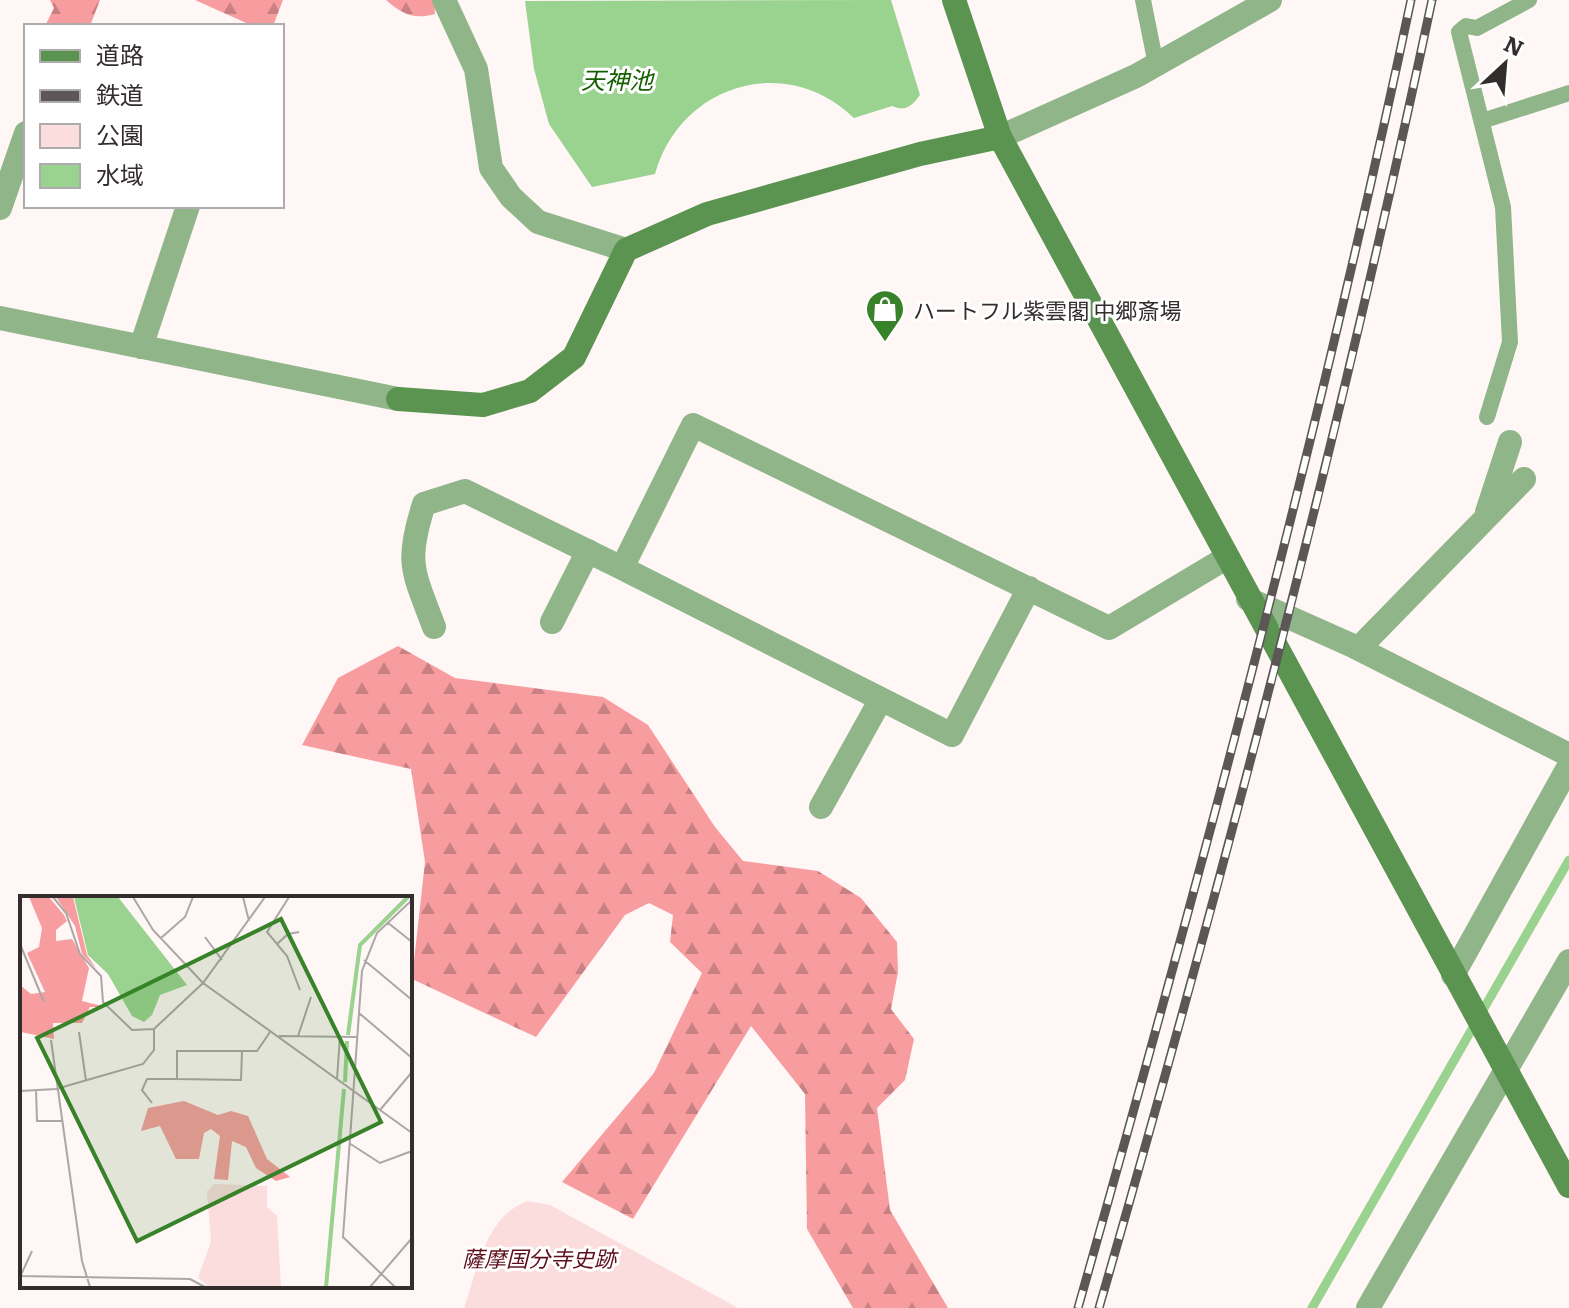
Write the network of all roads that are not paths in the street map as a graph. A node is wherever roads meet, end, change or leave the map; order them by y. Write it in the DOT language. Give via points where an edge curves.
graph roads {
  1 [pos="444,0"];
  2 [pos="954,0"];
  3 [pos="1143,0"];
  4 [pos="1270,0"];
  5 [pos="1529,0"];
  6 [pos="1156,65"];
  7 [pos="1569,93"];
  8 [pos="1482,121"];
  9 [pos="1000,137"];
  10 [pos="24,139"];
  11 [pos="0,208"];
  12 [pos="187,208"];
  13 [pos="626,250"];
  14 [pos="0,318"];
  15 [pos="141,347"];
  16 [pos="1487,417"];
  17 [pos="1510,442"];
  18 [pos="1524,479"];
  19 [pos="1484,522"];
  20 [pos="588,551"];
  21 [pos="1226,558"];
  22 [pos="622,568"];
  23 [pos="1029,588"];
  24 [pos="1248,599"];
  25 [pos="552,622"];
  26 [pos="434,627"];
  27 [pos="1359,648"];
  28 [pos="881,699"];
  29 [pos="1569,755"];
  30 [pos="1569,766"];
  31 [pos="821,807"];
  32 [pos="1569,961"];
  33 [pos="1453,975"];
  34 [pos="1501,1060"];
  35 [pos="1569,1186"];
  36 [pos="1368,1308"];
  1 -- 13 [label="street" via="476,69 491,168 511,197 538,222"];
  2 -- 9 [label="street"];
  3 -- 6 [label="lane"];
  4 -- 6 [label="street"];
  5 -- 8 [label="lane" via="1459,32"];
  6 -- 9 [label="street"];
  7 -- 8 [label="lane"];
  8 -- 16 [label="lane" via="1503,207 1510,342"];
  9 -- 13 [label="street" via="707,214"];
  9 -- 21 [label="street"];
  10 -- 11 [label="street"];
  12 -- 15 [label="street"];
  13 -- 15 [label="street" via="574,357 530,391 483,405 398,399"];
  14 -- 15 [label="street"];
  17 -- 19 [label="street"];
  18 -- 19 [label="street"];
  19 -- 27 [label="street"];
  20 -- 22 [label="street"];
  20 -- 25 [label="street"];
  20 -- 26 [label="street" via="465,491 424,504 411,566"];
  21 -- 23 [label="street" via="1109,628"];
  21 -- 24 [label="street"];
  22 -- 23 [label="street" via="693,425"];
  22 -- 28 [label="street"];
  23 -- 28 [label="street" via="952,735"];
  24 -- 27 [label="street"];
  24 -- 33 [label="street"];
  27 -- 29 [label="street"];
  28 -- 31 [label="street"];
  30 -- 33 [label="street"];
  32 -- 34 [label="street"];
  33 -- 34 [label="street"];
  34 -- 35 [label="street"];
  34 -- 36 [label="street"];
}
